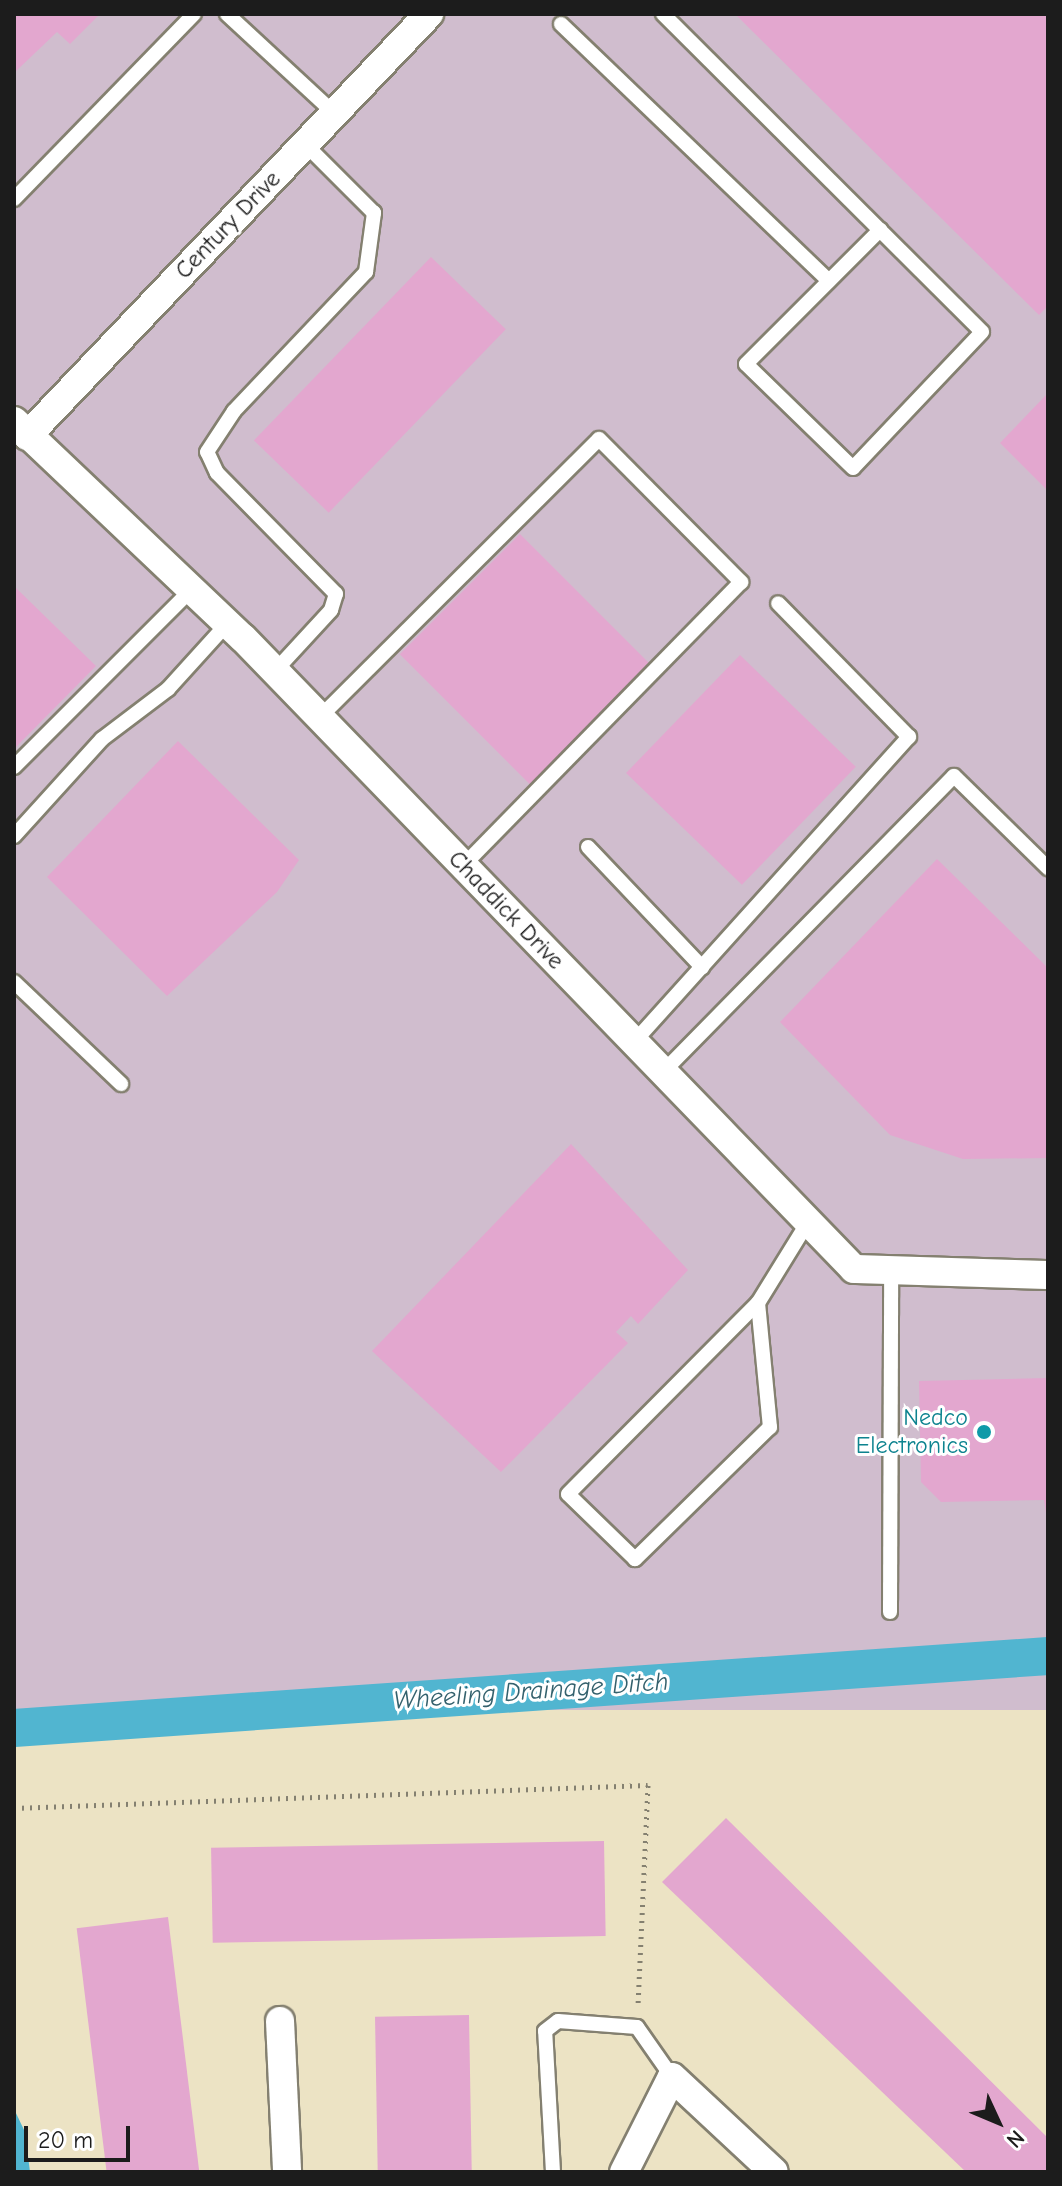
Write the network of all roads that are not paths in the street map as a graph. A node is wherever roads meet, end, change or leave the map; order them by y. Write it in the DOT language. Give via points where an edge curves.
graph roads {
  1 [pos="194,14"];
  2 [pos="227,14"];
  3 [pos="429,14"];
  4 [pos="663,14"];
  5 [pos="561,24"];
  6 [pos="334,113"];
  7 [pos="305,144"];
  8 [pos="14,199"];
  9 [pos="880,230"];
  10 [pos="829,281"];
  11 [pos="21,428"];
  12 [pos="191,590"];
  13 [pos="778,603"];
  14 [pos="227,624"];
  15 [pos="275,671"];
  16 [pos="319,718"];
  17 [pos="14,767"];
  18 [pos="14,836"];
  19 [pos="588,847"];
  20 [pos="463,866"];
  21 [pos="1048,868"];
  22 [pos="702,967"];
  23 [pos="14,982"];
  24 [pos="634,1042"];
  25 [pos="663,1072"];
  26 [pos="121,1084"];
  27 [pos="808,1222"];
  28 [pos="891,1270"];
  29 [pos="1048,1275"];
  30 [pos="758,1303"];
  31 [pos="890,1612"];
  32 [pos="280,2021"];
  33 [pos="672,2077"];
  34 [pos="287,2172"];
  35 [pos="553,2172"];
  36 [pos="624,2172"];
  37 [pos="774,2172"];
  1 -- 8 [label="lane"];
  2 -- 6 [label="lane"];
  3 -- 6 [label="street, Century Drive"];
  4 -- 9 [label="lane"];
  5 -- 10 [label="lane"];
  6 -- 7 [label="street, Century Drive"];
  7 -- 11 [label="street, Century Drive"];
  7 -- 15 [label="lane" via="374,213 366,272 234,411 207,452 217,473 336,594 331,610"];
  9 -- 10 [label="lane"];
  9 -- 10 [label="lane" via="982,332 853,468 746,364"];
  11 -- 12 [label="street, Chaddick Drive"];
  12 -- 14 [label="street, Chaddick Drive"];
  12 -- 17 [label="lane"];
  13 -- 22 [label="lane" via="909,737"];
  14 -- 15 [label="street, Chaddick Drive"];
  14 -- 18 [label="lane" via="168,689 102,739"];
  15 -- 16 [label="street, Chaddick Drive"];
  16 -- 20 [label="street, Chaddick Drive"];
  16 -- 20 [label="lane" via="599,439 741,582"];
  19 -- 22 [label="lane"];
  20 -- 24 [label="street, Chaddick Drive"];
  21 -- 25 [label="lane" via="954,776"];
  22 -- 24 [label="lane"];
  23 -- 26 [label="lane"];
  24 -- 25 [label="street, Chaddick Drive"];
  25 -- 27 [label="street, Chaddick Drive"];
  27 -- 28 [label="street, Chaddick Drive" via="854,1269"];
  27 -- 30 [label="lane"];
  28 -- 29 [label="street, Chaddick Drive"];
  28 -- 31 [label="lane"];
  30 -- 30 [label="lane" via="568,1494 635,1559 770,1427"];
  32 -- 34 [label="street"];
  33 -- 35 [label="lane" via="637,2027 558,2021 545,2031"];
  33 -- 36 [label="street"];
  33 -- 37 [label="street"];
}
